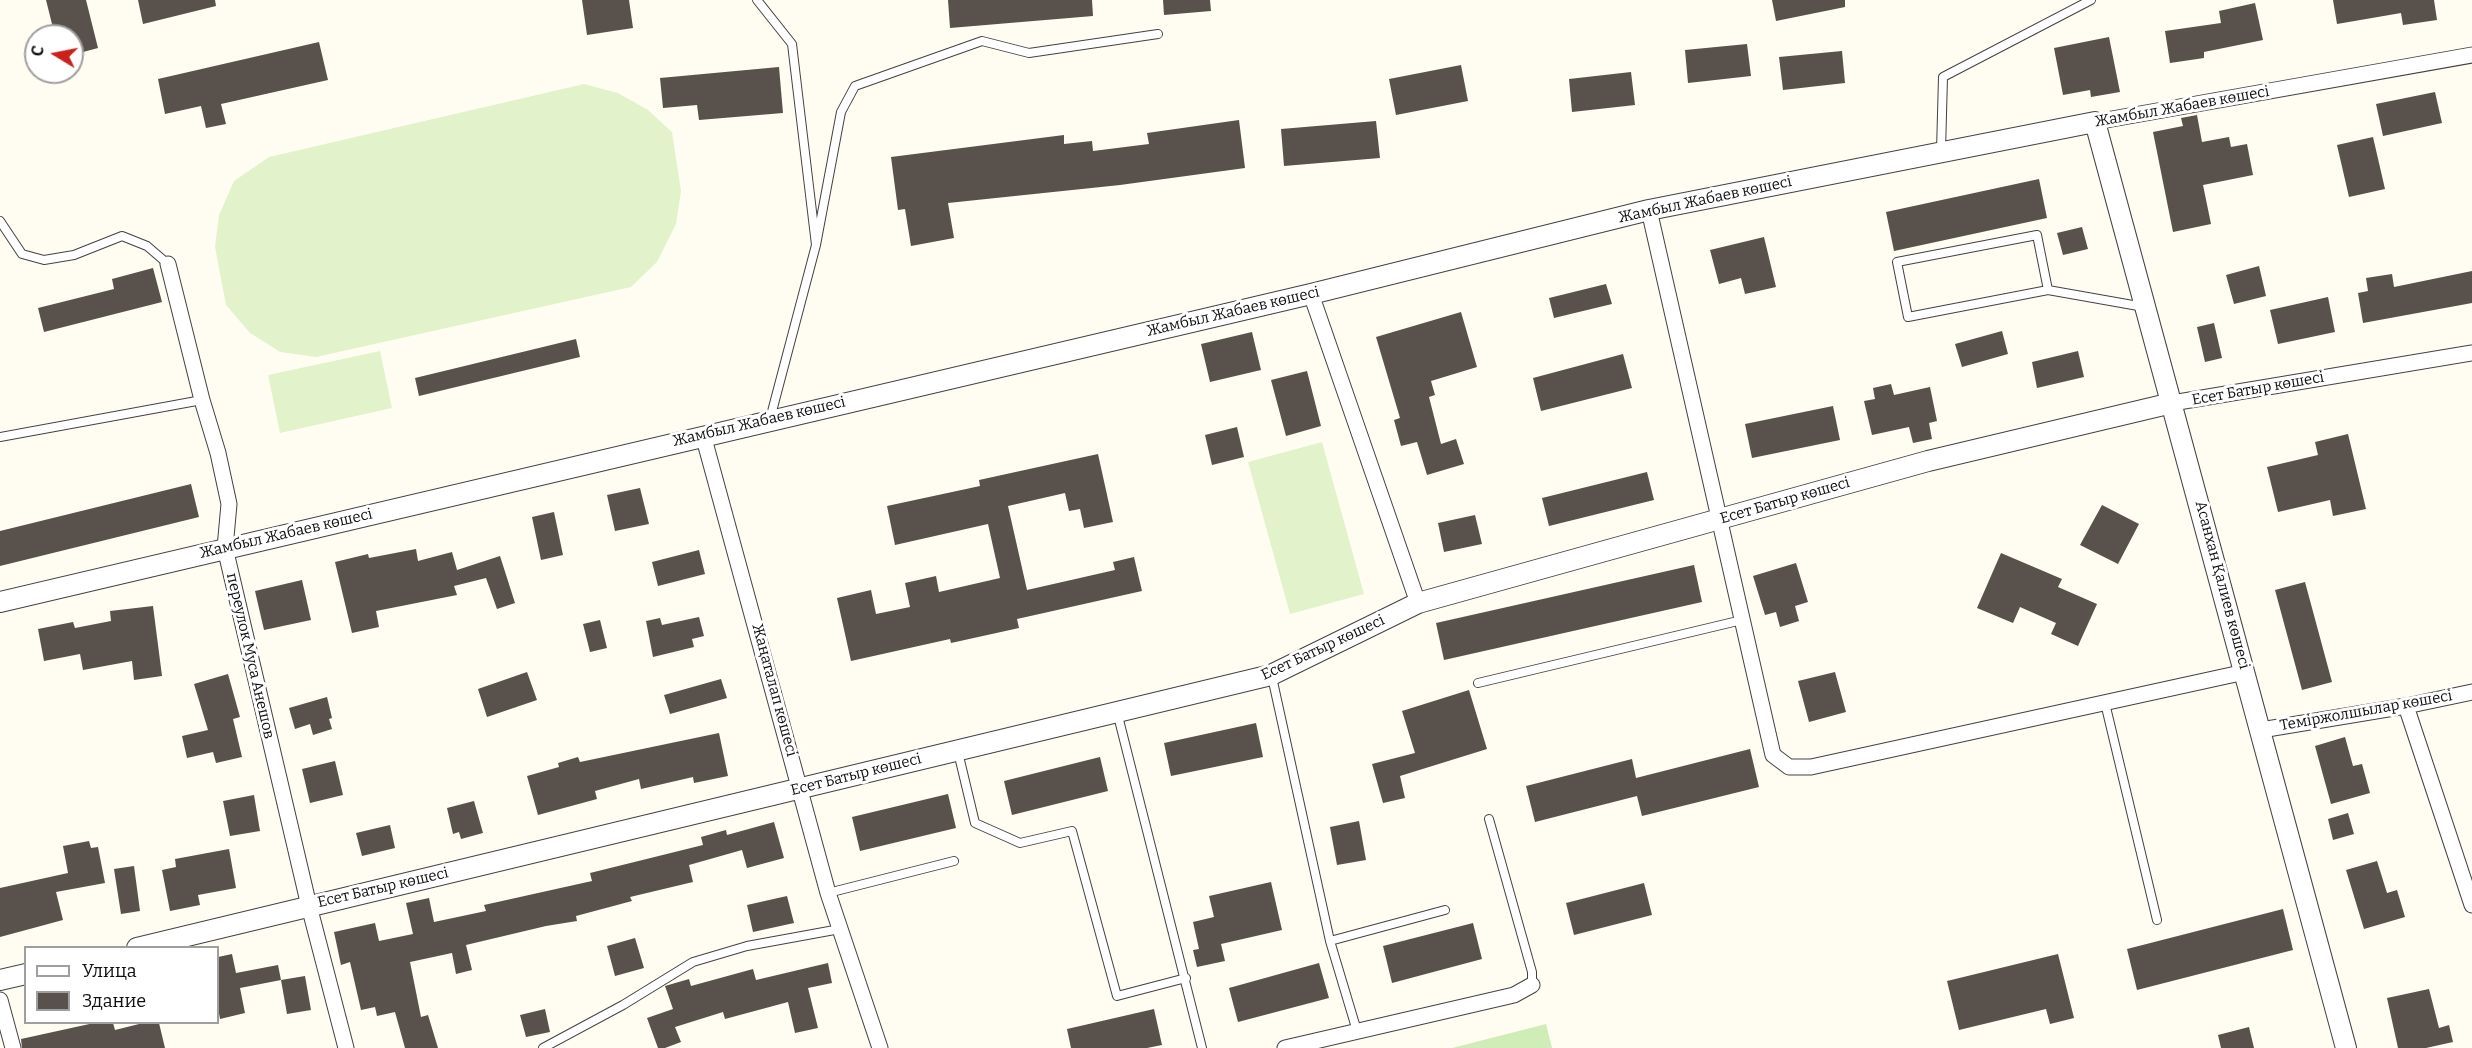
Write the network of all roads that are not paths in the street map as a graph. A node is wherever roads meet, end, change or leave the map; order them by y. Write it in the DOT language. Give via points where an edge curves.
graph roads {
  1 [pos="757,0"];
  2 [pos="2091,0"];
  3 [pos="1158,34"];
  4 [pos="2472,55"];
  5 [pos="2095,122"];
  6 [pos="1941,152"];
  7 [pos="1649,210"];
  8 [pos="0,221"];
  9 [pos="816,245"];
  10 [pos="168,264"];
  11 [pos="2048,290"];
  12 [pos="1311,294"];
  13 [pos="2145,308"];
  14 [pos="2472,353"];
  15 [pos="202,400"];
  16 [pos="2172,403"];
  17 [pos="770,419"];
  18 [pos="703,435"];
  19 [pos="0,437"];
  20 [pos="1719,520"];
  21 [pos="225,548"];
  22 [pos="0,602"];
  23 [pos="1418,603"];
  24 [pos="1742,620"];
  25 [pos="2246,672"];
  26 [pos="1271,675"];
  27 [pos="1478,683"];
  28 [pos="2472,692"];
  29 [pos="2105,703"];
  30 [pos="2406,706"];
  31 [pos="1118,712"];
  32 [pos="2261,730"];
  33 [pos="958,750"];
  34 [pos="801,788"];
  35 [pos="1489,819"];
  36 [pos="954,861"];
  37 [pos="828,893"];
  38 [pos="2472,905"];
  39 [pos="309,906"];
  40 [pos="1445,910"];
  41 [pos="2157,920"];
  42 [pos="840,929"];
  43 [pos="1329,941"];
  44 [pos="144,946"];
  45 [pos="24,974"];
  46 [pos="1186,978"];
  47 [pos="0,980"];
  48 [pos="1532,985"];
  49 [pos="0,1000"];
  50 [pos="1357,1031"];
  51 [pos="13,1048"];
  52 [pos="346,1048"];
  53 [pos="543,1048"];
  54 [pos="880,1048"];
  55 [pos="1202,1048"];
  56 [pos="1285,1048"];
  57 [pos="2346,1048"];
  1 -- 9 [label="lane" via="792,44"];
  2 -- 6 [label="lane" via="1943,77"];
  3 -- 9 [label="lane" via="1029,53 982,41 855,86 841,112"];
  4 -- 5 [label="street, Жамбыл Жабаев көшесі"];
  5 -- 6 [label="street, Жамбыл Жабаев көшесі"];
  5 -- 13 [label="street, Асанхан Қалиев көшесі"];
  6 -- 7 [label="street, Жамбыл Жабаев көшесі"];
  7 -- 12 [label="street, Жамбыл Жабаев көшесі"];
  7 -- 20 [label="street"];
  8 -- 10 [label="lane" via="22,254 44,260 74,255 122,236 147,246"];
  9 -- 17 [label="lane"];
  10 -- 15 [label="street, переулок Муса Анешов"];
  11 -- 11 [label="lane" via="2037,235 1897,262 1908,317"];
  11 -- 13 [label="lane"];
  12 -- 17 [label="street, Жамбыл Жабаев көшесі"];
  12 -- 23 [label="street"];
  13 -- 16 [label="street, Асанхан Қалиев көшесі"];
  14 -- 16 [label="street, Есет Батыр көшесі"];
  15 -- 19 [label="lane"];
  15 -- 21 [label="street, переулок Муса Анешов" via="229,504"];
  16 -- 20 [label="street, Есет Батыр көшесі" via="1928,460"];
  16 -- 25 [label="street, Асанхан Қалиев көшесі"];
  17 -- 18 [label="street, Жамбыл Жабаев көшесі"];
  18 -- 21 [label="street, Жамбыл Жабаев көшесі"];
  18 -- 34 [label="street, Жаңаталап көшесі"];
  20 -- 23 [label="street, Есет Батыр көшесі"];
  20 -- 24 [label="street"];
  21 -- 22 [label="street, Жамбыл Жабаев көшесі"];
  21 -- 39 [label="street, переулок Муса Анешов"];
  23 -- 26 [label="street, Есет Батыр көшесі"];
  24 -- 27 [label="lane"];
  24 -- 29 [label="street" via="1773,755 1789,767 1811,767"];
  25 -- 29 [label="street"];
  25 -- 32 [label="street, Асанхан Қалиев көшесі"];
  26 -- 31 [label="street, Есет Батыр көшесі"];
  26 -- 43 [label="lane"];
  28 -- 30 [label="street, Теміржолшылар көшесі"];
  29 -- 41 [label="lane"];
  30 -- 32 [label="street, Теміржолшылар көшесі"];
  30 -- 38 [label="street"];
  31 -- 33 [label="street, Есет Батыр көшесі"];
  31 -- 46 [label="lane"];
  32 -- 57 [label="street, Асанхан Қалиев көшесі"];
  33 -- 34 [label="street, Есет Батыр көшесі"];
  33 -- 46 [label="lane" via="975,823 1020,843 1072,831 1117,996"];
  34 -- 37 [label="street, Жаңаталап көшесі"];
  34 -- 39 [label="street, Есет Батыр көшесі"];
  35 -- 48 [label="lane" via="1532,972"];
  36 -- 37 [label="lane"];
  37 -- 42 [label="street, Жаңаталап көшесі"];
  39 -- 44 [label="street, Есет Батыр көшесі"];
  39 -- 52 [label="street, переулок Муса Анешов"];
  40 -- 43 [label="lane"];
  42 -- 53 [label="lane" via="747,946 693,962"];
  42 -- 54 [label="street, Жаңаталап көшесі"];
  43 -- 50 [label="lane"];
  45 -- 47 [label="street"];
  46 -- 55 [label="lane"];
  48 -- 50 [label="street" via="1514,995"];
  49 -- 51 [label="street"];
  50 -- 56 [label="street"];
}
